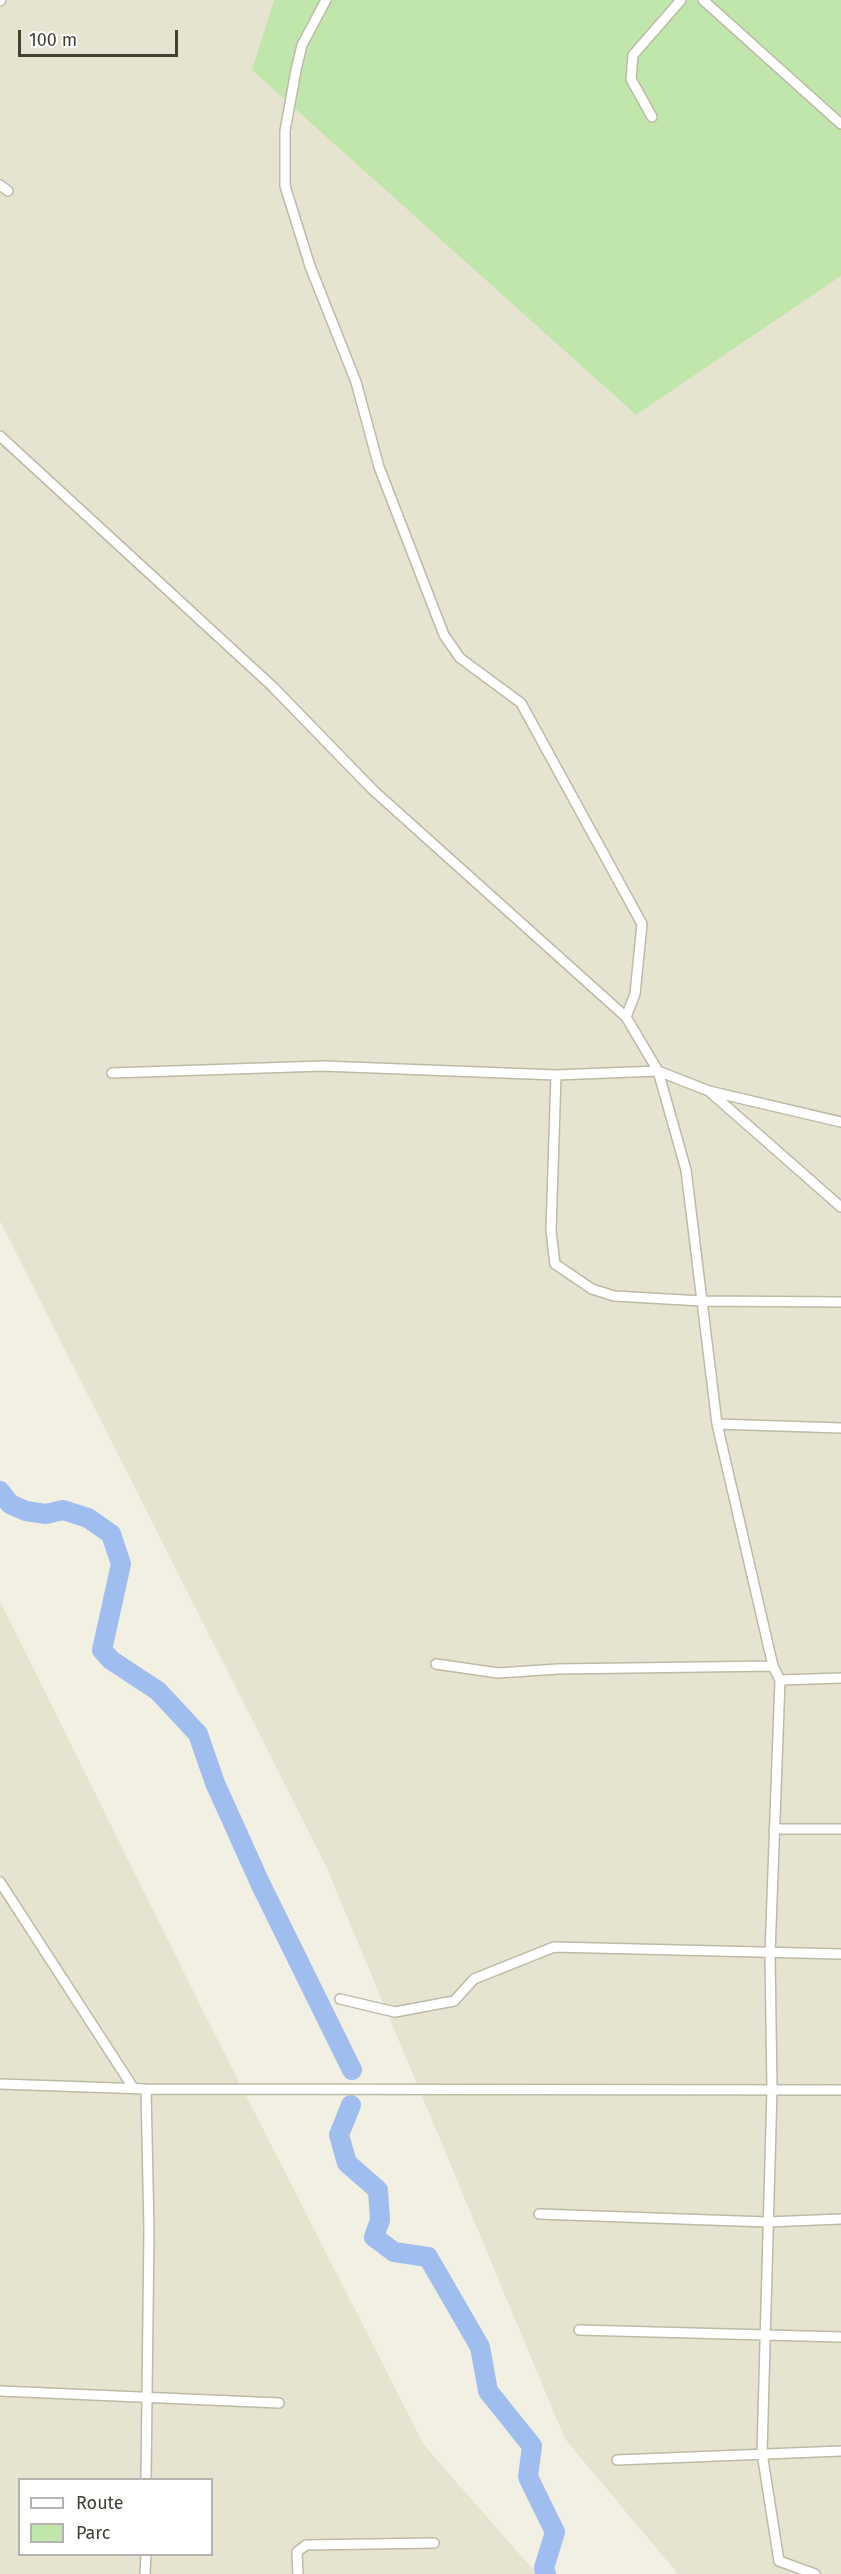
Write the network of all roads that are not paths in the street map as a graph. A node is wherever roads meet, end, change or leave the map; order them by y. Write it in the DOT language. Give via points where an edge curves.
graph roads {
  1 [pos="326,0"];
  2 [pos="681,0"];
  3 [pos="702,0"];
  4 [pos="652,117"];
  5 [pos="841,124"];
  6 [pos="0,436"];
  7 [pos="626,1017"];
  8 [pos="658,1071"];
  9 [pos="112,1073"];
  10 [pos="556,1075"];
  11 [pos="709,1091"];
  12 [pos="841,1122"];
  13 [pos="841,1208"];
  14 [pos="702,1301"];
  15 [pos="841,1302"];
  16 [pos="717,1424"];
  17 [pos="841,1428"];
  18 [pos="436,1664"];
  19 [pos="773,1666"];
  20 [pos="841,1678"];
  21 [pos="780,1680"];
  22 [pos="774,1829"];
  23 [pos="841,1829"];
  24 [pos="0,1882"];
  25 [pos="770,1954"];
  26 [pos="841,1954"];
  27 [pos="340,1999"];
  28 [pos="0,2084"];
  29 [pos="134,2089"];
  30 [pos="146,2089"];
  31 [pos="772,2089"];
  32 [pos="841,2090"];
  33 [pos="539,2214"];
  34 [pos="841,2219"];
  35 [pos="767,2222"];
  36 [pos="579,2330"];
  37 [pos="764,2336"];
  38 [pos="841,2337"];
  39 [pos="0,2391"];
  40 [pos="147,2395"];
  41 [pos="279,2403"];
  42 [pos="841,2451"];
  43 [pos="762,2453"];
  44 [pos="617,2460"];
  45 [pos="146,2478"];
  46 [pos="434,2543"];
  47 [pos="146,2556"];
  48 [pos="145,2574"];
  49 [pos="298,2574"];
  50 [pos="814,2574"];
  1 -- 7 [label="street" via="302,45 296,70 285,131 285,186 310,266 356,382 379,467 444,636 460,658 521,703 642,924 635,994"];
  2 -- 4 [label="street" via="633,55 632,79"];
  3 -- 5 [label="street"];
  6 -- 7 [label="street" via="272,686 373,790"];
  7 -- 8 [label="street"];
  8 -- 10 [label="street"];
  8 -- 11 [label="street"];
  8 -- 14 [label="street" via="686,1170"];
  9 -- 10 [label="street" via="323,1066"];
  10 -- 14 [label="street" via="551,1231 555,1264 592,1289 614,1296"];
  11 -- 12 [label="street"];
  11 -- 13 [label="street"];
  14 -- 15 [label="street"];
  14 -- 16 [label="street"];
  16 -- 17 [label="street"];
  16 -- 19 [label="street"];
  18 -- 19 [label="street" via="498,1673"];
  19 -- 21 [label="street"];
  20 -- 21 [label="street"];
  21 -- 22 [label="street"];
  22 -- 23 [label="street"];
  22 -- 25 [label="street"];
  24 -- 29 [label="street"];
  25 -- 26 [label="street"];
  25 -- 27 [label="street" via="554,1947 474,1979 454,2001 395,2012"];
  25 -- 31 [label="street"];
  28 -- 29 [label="street"];
  29 -- 30 [label="street"];
  30 -- 31 [label="street"];
  30 -- 40 [label="street"];
  31 -- 32 [label="street"];
  31 -- 35 [label="street"];
  33 -- 35 [label="street"];
  34 -- 35 [label="street"];
  35 -- 37 [label="street"];
  36 -- 37 [label="street"];
  37 -- 38 [label="street"];
  37 -- 43 [label="street"];
  39 -- 40 [label="street"];
  40 -- 41 [label="street"];
  40 -- 45 [label="street"];
  42 -- 43 [label="street"];
  43 -- 44 [label="street"];
  43 -- 50 [label="street" via="779,2561"];
  46 -- 49 [label="street" via="306,2545 297,2552"];
  47 -- 48 [label="street"];
}
